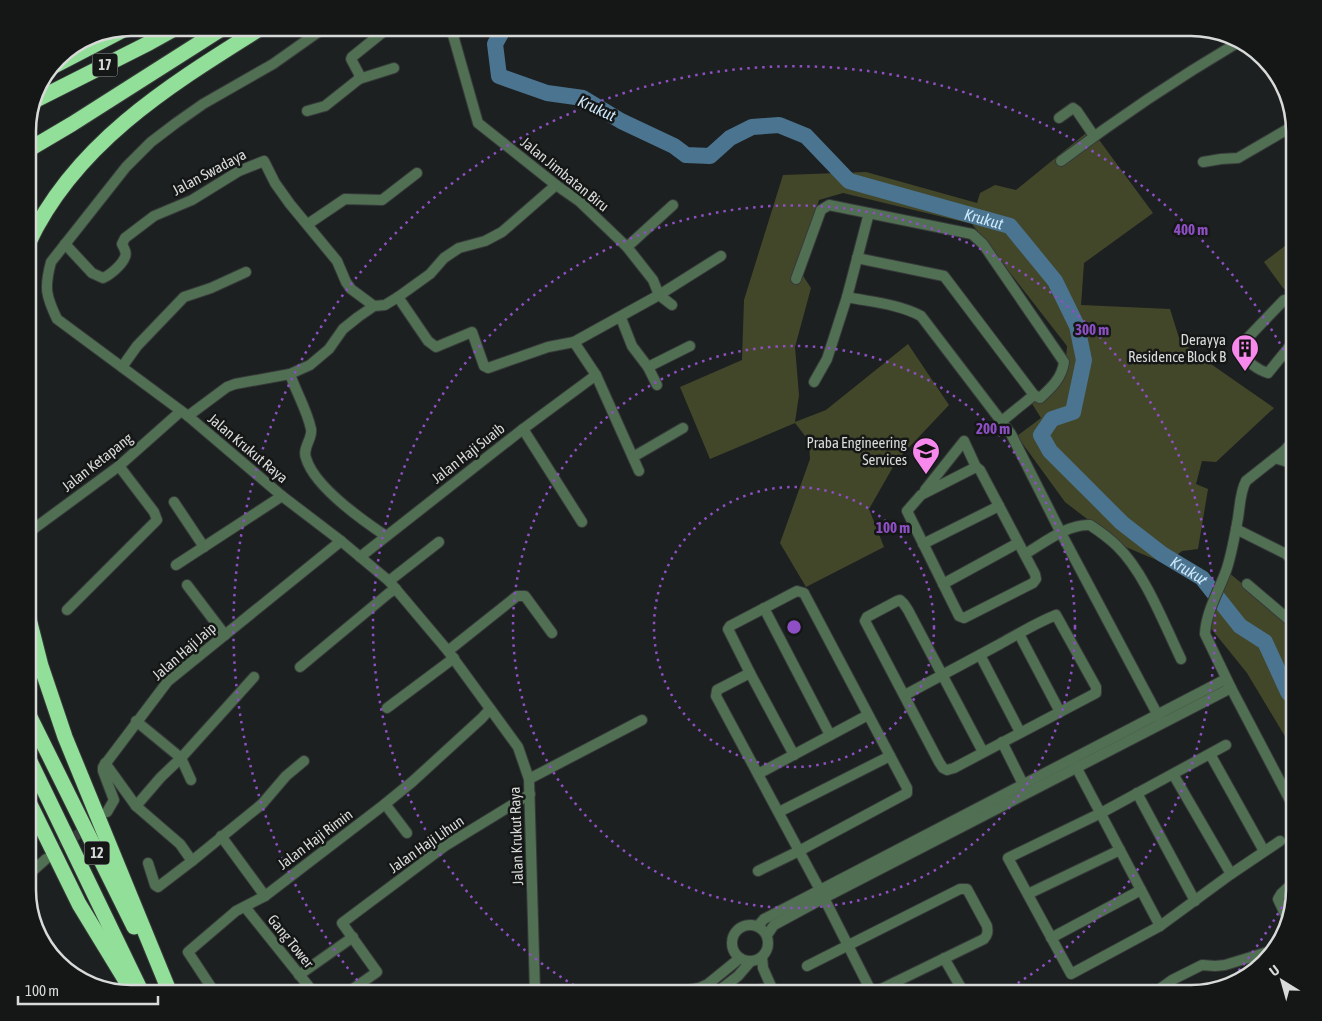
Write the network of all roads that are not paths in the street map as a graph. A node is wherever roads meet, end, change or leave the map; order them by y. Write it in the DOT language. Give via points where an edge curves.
graph roads {
  1 [pos="162,36"];
  2 [pos="210,36"];
  3 [pos="249,36"];
  4 [pos="313,36"];
  5 [pos="378,36"];
  6 [pos="453,36"];
  7 [pos="106,39"];
  8 [pos="1232,46"];
  9 [pos="73,56"];
  10 [pos="394,68"];
  11 [pos="359,79"];
  12 [pos="42,97"];
  13 [pos="307,111"];
  14 [pos="1059,118"];
  15 [pos="1286,130"];
  16 [pos="1094,136"];
  17 [pos="36,145"];
  18 [pos="1061,161"];
  19 [pos="1203,162"];
  20 [pos="417,173"];
  21 [pos="556,185"];
  22 [pos="673,205"];
  23 [pos="869,213"];
  24 [pos="308,224"];
  25 [pos="36,226"];
  26 [pos="64,244"];
  27 [pos="627,247"];
  28 [pos="721,256"];
  29 [pos="857,258"];
  30 [pos="246,272"];
  31 [pos="796,279"];
  32 [pos="659,295"];
  33 [pos="398,297"];
  34 [pos="846,297"];
  35 [pos="1286,300"];
  36 [pos="672,305"];
  37 [pos="374,306"];
  38 [pos="621,318"];
  39 [pos="574,342"];
  40 [pos="690,346"];
  41 [pos="1286,352"];
  42 [pos="123,364"];
  43 [pos="648,367"];
  44 [pos="290,374"];
  45 [pos="596,375"];
  46 [pos="814,382"];
  47 [pos="657,385"];
  48 [pos="1034,395"];
  49 [pos="187,413"];
  50 [pos="1002,421"];
  51 [pos="683,428"];
  52 [pos="523,429"];
  53 [pos="1286,448"];
  54 [pos="633,457"];
  55 [pos="1275,458"];
  56 [pos="1286,461"];
  57 [pos="119,466"];
  58 [pos="976,467"];
  59 [pos="639,470"];
  60 [pos="921,495"];
  61 [pos="282,496"];
  62 [pos="174,502"];
  63 [pos="999,506"];
  64 [pos="582,522"];
  65 [pos="36,527"];
  66 [pos="1236,530"];
  67 [pos="1061,533"];
  68 [pos="382,538"];
  69 [pos="341,541"];
  70 [pos="439,542"];
  71 [pos="1018,543"];
  72 [pos="922,544"];
  73 [pos="204,547"];
  74 [pos="1024,554"];
  75 [pos="1286,554"];
  76 [pos="360,556"];
  77 [pos="176,565"];
  78 [pos="393,578"];
  79 [pos="943,584"];
  80 [pos="1248,584"];
  81 [pos="187,585"];
  82 [pos="396,589"];
  83 [pos="764,608"];
  84 [pos="66,610"];
  85 [pos="1286,617"];
  86 [pos="552,633"];
  87 [pos="1019,634"];
  88 [pos="225,635"];
  89 [pos="36,647"];
  90 [pos="451,655"];
  91 [pos="980,655"];
  92 [pos="1181,659"];
  93 [pos="300,667"];
  94 [pos="750,673"];
  95 [pos="942,675"];
  96 [pos="254,678"];
  97 [pos="1228,684"];
  98 [pos="905,696"];
  99 [pos="387,708"];
  100 [pos="490,709"];
  101 [pos="1060,712"];
  102 [pos="868,715"];
  103 [pos="1160,718"];
  104 [pos="642,720"];
  105 [pos="136,722"];
  106 [pos="36,729"];
  107 [pos="1020,732"];
  108 [pos="830,735"];
  109 [pos="1002,742"];
  110 [pos="1226,745"];
  111 [pos="983,752"];
  112 [pos="1210,754"];
  113 [pos="794,755"];
  114 [pos="890,756"];
  115 [pos="181,758"];
  116 [pos="304,762"];
  117 [pos="105,763"];
  118 [pos="1074,763"];
  119 [pos="758,774"];
  120 [pos="1173,774"];
  121 [pos="36,775"];
  122 [pos="530,779"];
  123 [pos="191,780"];
  124 [pos="1025,789"];
  125 [pos="1137,793"];
  126 [pos="1286,793"];
  127 [pos="530,794"];
  128 [pos="385,804"];
  129 [pos="136,806"];
  130 [pos="107,812"];
  131 [pos="778,812"];
  132 [pos="1101,813"];
  133 [pos="36,816"];
  134 [pos="407,833"];
  135 [pos="221,836"];
  136 [pos="1280,841"];
  137 [pos="1120,850"];
  138 [pos="799,851"];
  139 [pos="1264,851"];
  140 [pos="46,859"];
  141 [pos="192,861"];
  142 [pos="148,863"];
  143 [pos="36,868"];
  144 [pos="758,871"];
  145 [pos="1231,874"];
  146 [pos="1286,889"];
  147 [pos="1141,890"];
  148 [pos="822,894"];
  149 [pos="1028,894"];
  150 [pos="264,896"];
  151 [pos="1195,902"];
  152 [pos="245,907"];
  153 [pos="1283,910"];
  154 [pos="758,926"];
  155 [pos="1160,926"];
  156 [pos="767,935"];
  157 [pos="353,938"];
  158 [pos="1051,938"];
  159 [pos="848,946"];
  160 [pos="1259,955"];
  161 [pos="740,958"];
  162 [pos="944,958"];
  163 [pos="757,962"];
  164 [pos="807,966"];
  165 [pos="299,975"];
  166 [pos="128,985"];
  167 [pos="138,985"];
  168 [pos="164,985"];
  169 [pos="164,985"];
  170 [pos="209,985"];
  171 [pos="307,985"];
  172 [pos="359,985"];
  173 [pos="535,985"];
  174 [pos="719,985"];
  175 [pos="724,985"];
  176 [pos="770,985"];
  177 [pos="868,985"];
  178 [pos="891,985"];
  179 [pos="959,985"];
  180 [pos="1166,985"];
  1 -- 12 [label="highway, 17"];
  2 -- 17 [label="highway"];
  3 -- 25 [label="highway" via="154,99 113,131 60,190"];
  4 -- 26 [label="street, Jalan Krukut Raya" via="273,64 203,104 151,142 126,167"];
  5 -- 11 [label="street" via="352,56"];
  6 -- 21 [label="street, Jalan Jimbatan Biru" via="478,123"];
  7 -- 9 [label="highway, 17"];
  8 -- 16 [label="street"];
  10 -- 11 [label="street"];
  11 -- 13 [label="street" via="324,106"];
  14 -- 16 [label="street" via="1073,108"];
  15 -- 19 [label="street" via="1238,158"];
  16 -- 18 [label="street"];
  20 -- 24 [label="street" via="382,200 345,199"];
  21 -- 27 [label="street, Jalan Jimbatan Biru" via="580,201"];
  21 -- 33 [label="street, Jalan Ketapang" via="502,232 485,241 459,248"];
  22 -- 27 [label="street"];
  23 -- 29 [label="street"];
  23 -- 31 [label="street" via="829,204 823,208"];
  23 -- 48 [label="street" via="972,234 983,244 1064,362 1053,386 1040,398"];
  24 -- 26 [label="street, Jalan Swadaya" via="275,183 264,161 239,171 192,200 154,216 125,238 122,244 125,257 103,278 92,272"];
  24 -- 37 [label="street, Jalan Swadaya" via="337,261 351,289"];
  26 -- 42 [label="street, Jalan Krukut Raya" via="51,262 46,280 48,300 57,319"];
  27 -- 32 [label="street, Jalan Jimbatan Biru" via="653,280"];
  28 -- 32 [label="street"];
  29 -- 34 [label="street"];
  29 -- 48 [label="street" via="944,276"];
  30 -- 42 [label="street" via="184,296"];
  32 -- 36 [label="street"];
  32 -- 38 [label="street"];
  33 -- 37 [label="street, Jalan Ketapang" via="385,305"];
  33 -- 39 [label="street" via="428,342 436,347 472,332 484,366 488,368 548,347"];
  34 -- 46 [label="street" via="827,360"];
  34 -- 50 [label="street" via="912,311 921,316"];
  35 -- 41 [label="street" via="1238,349 1241,355 1268,373"];
  37 -- 44 [label="street, Jalan Ketapang" via="343,329 329,349 310,365"];
  38 -- 39 [label="street"];
  38 -- 43 [label="street" via="632,346"];
  39 -- 45 [label="street"];
  40 -- 43 [label="street"];
  42 -- 49 [label="street, Jalan Krukut Raya"];
  43 -- 47 [label="street"];
  44 -- 49 [label="street, Jalan Ketapang" via="227,387"];
  44 -- 68 [label="street" via="312,430 305,453 312,472"];
  45 -- 52 [label="street, Jalan Haji Suaib"];
  45 -- 54 [label="street"];
  48 -- 50 [label="street"];
  49 -- 57 [label="street, Jalan Ketapang"];
  49 -- 61 [label="street, Jalan Krukut Raya"];
  50 -- 67 [label="street"];
  51 -- 54 [label="street"];
  52 -- 64 [label="street"];
  52 -- 68 [label="street, Jalan Haji Suaib"];
  53 -- 55 [label="street"];
  54 -- 59 [label="street"];
  55 -- 56 [label="street"];
  55 -- 66 [label="street" via="1242,488"];
  57 -- 65 [label="street, Jalan Ketapang"];
  57 -- 84 [label="street" via="157,520"];
  58 -- 60 [label="street"];
  58 -- 60 [label="street" via="964,441"];
  58 -- 63 [label="street"];
  60 -- 72 [label="street" via="907,510"];
  61 -- 69 [label="street, Jalan Krukut Raya"];
  61 -- 73 [label="street"];
  62 -- 73 [label="street"];
  63 -- 71 [label="street"];
  63 -- 72 [label="street"];
  66 -- 75 [label="street"];
  66 -- 97 [label="street" via="1205,634"];
  67 -- 74 [label="street"];
  67 -- 92 [label="street" via="1090,524 1117,546 1137,572"];
  67 -- 103 [label="street"];
  68 -- 76 [label="street, Jalan Haji Suaib"];
  69 -- 76 [label="street, Jalan Krukut Raya"];
  69 -- 88 [label="street, Jalan Haji Jaip"];
  70 -- 78 [label="street"];
  71 -- 74 [label="street"];
  71 -- 79 [label="street"];
  72 -- 79 [label="street"];
  73 -- 77 [label="street"];
  74 -- 79 [label="street" via="1036,574 1033,583 966,618 959,616"];
  76 -- 78 [label="street, Jalan Krukut Raya"];
  78 -- 82 [label="street, Jalan Krukut Raya"];
  80 -- 85 [label="street"];
  81 -- 88 [label="street"];
  82 -- 90 [label="street, Jalan Krukut Raya"];
  82 -- 93 [label="street"];
  83 -- 94 [label="street" via="728,629"];
  83 -- 102 [label="street" via="794,591 804,592"];
  83 -- 108 [label="street"];
  86 -- 90 [label="street" via="525,596 517,596"];
  87 -- 91 [label="street"];
  87 -- 101 [label="street"];
  87 -- 101 [label="street" via="1056,616 1096,687 1096,693"];
  88 -- 105 [label="street, Jalan Haji Jaip" via="168,681"];
  89 -- 168 [label="highway" via="65,737"];
  90 -- 99 [label="street"];
  90 -- 100 [label="street, Jalan Krukut Raya"];
  91 -- 95 [label="street"];
  91 -- 107 [label="street"];
  94 -- 113 [label="street"];
  94 -- 119 [label="street" via="717,690 716,696"];
  95 -- 98 [label="street"];
  95 -- 98 [label="street" via="902,601 867,617 865,621"];
  95 -- 111 [label="street"];
  96 -- 115 [label="street"];
  97 -- 103 [label="street"];
  97 -- 126 [label="street"];
  98 -- 111 [label="street" via="943,768 949,770"];
  100 -- 122 [label="street, Jalan Krukut Raya" via="518,747"];
  100 -- 128 [label="street, Jalan Haji Rimin"];
  101 -- 107 [label="street"];
  102 -- 108 [label="street"];
  102 -- 114 [label="street"];
  103 -- 118 [label="street"];
  104 -- 122 [label="street"];
  105 -- 115 [label="street"];
  105 -- 117 [label="street, Jalan Haji Jaip"];
  106 -- 169 [label="highway, 12"];
  107 -- 109 [label="street"];
  108 -- 113 [label="street"];
  109 -- 111 [label="street"];
  109 -- 124 [label="street"];
  110 -- 112 [label="street"];
  112 -- 120 [label="street"];
  112 -- 139 [label="street"];
  113 -- 119 [label="street"];
  114 -- 131 [label="street"];
  114 -- 138 [label="street" via="907,793"];
  115 -- 123 [label="street"];
  115 -- 129 [label="street"];
  116 -- 135 [label="street" via="286,776 262,804"];
  117 -- 129 [label="street"];
  117 -- 130 [label="street" via="103,771 114,800"];
  118 -- 124 [label="street"];
  118 -- 132 [label="street"];
  119 -- 131 [label="street"];
  120 -- 125 [label="street"];
  120 -- 145 [label="street"];
  121 -- 167 [label="highway, 12"];
  122 -- 127 [label="street, Jalan Krukut Raya"];
  124 -- 148 [label="street"];
  125 -- 132 [label="street"];
  125 -- 151 [label="street"];
  127 -- 157 [label="street, Jalan Haji Lihun" via="445,846 342,923"];
  127 -- 173 [label="street, Jalan Krukut Raya"];
  128 -- 134 [label="street"];
  128 -- 150 [label="street, Jalan Haji Rimin"];
  129 -- 141 [label="street" via="180,844"];
  131 -- 138 [label="street"];
  132 -- 137 [label="street"];
  132 -- 149 [label="street" via="1008,858"];
  133 -- 166 [label="highway" via="79,904"];
  135 -- 141 [label="street"];
  135 -- 150 [label="street"];
  136 -- 139 [label="street"];
  137 -- 147 [label="street"];
  137 -- 149 [label="street"];
  138 -- 144 [label="street"];
  138 -- 148 [label="street"];
  139 -- 145 [label="street"];
  140 -- 143 [label="street"];
  141 -- 142 [label="street" via="158,887"];
  145 -- 151 [label="street"];
  146 -- 153 [label="street" via="1278,899"];
  147 -- 155 [label="street"];
  147 -- 158 [label="street"];
  148 -- 154 [label="street" via="764,919"];
  148 -- 156 [label="street" via="774,925"];
  148 -- 159 [label="street"];
  149 -- 158 [label="street"];
  150 -- 152 [label="street, Jalan Haji Rimin"];
  151 -- 155 [label="street"];
  152 -- 165 [label="street, Gang Tower"];
  152 -- 170 [label="street, Jalan Haji Rimin" via="188,952"];
  154 -- 156 [label="street"];
  154 -- 161 [label="street" via="747,925 734,934 733,950"];
  155 -- 158 [label="street" via="1072,974"];
  156 -- 163 [label="street" via="769,945 766,954"];
  157 -- 165 [label="street"];
  157 -- 172 [label="street" via="377,972"];
  159 -- 162 [label="street" via="964,888 988,931 984,938"];
  159 -- 164 [label="street"];
  159 -- 177 [label="street"];
  160 -- 180 [label="street" via="1225,966 1202,965"];
  161 -- 163 [label="street"];
  161 -- 174 [label="street"];
  162 -- 178 [label="street"];
  162 -- 179 [label="street"];
  163 -- 175 [label="street"];
  163 -- 176 [label="street"];
  165 -- 171 [label="street, Gang Tower"];
}
